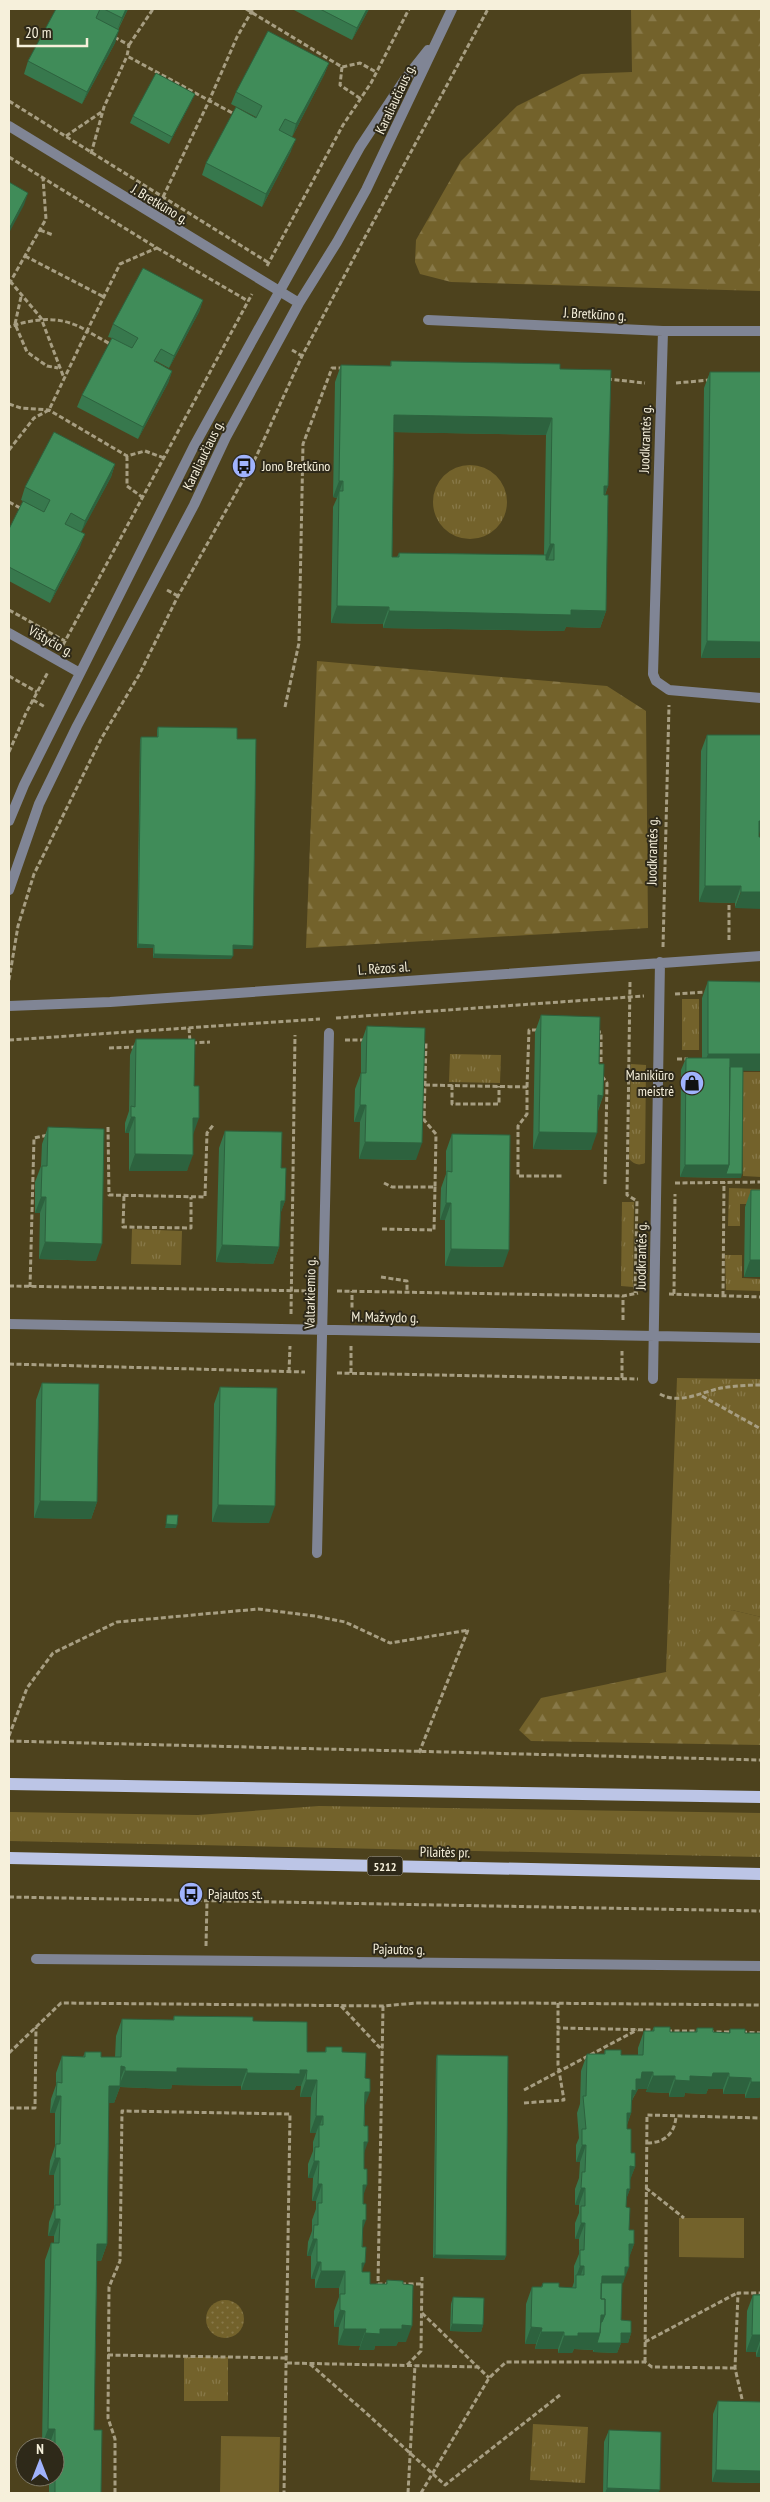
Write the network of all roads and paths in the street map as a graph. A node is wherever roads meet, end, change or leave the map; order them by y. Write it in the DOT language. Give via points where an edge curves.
graph roads {
  1 [pos="153,9"];
  2 [pos="246,9"];
  3 [pos="409,9"];
  4 [pos="452,9"];
  5 [pos="488,9"];
  6 [pos="252,10"];
  7 [pos="112,36"];
  8 [pos="436,40"];
  9 [pos="129,45"];
  10 [pos="127,56"];
  11 [pos="342,67"];
  12 [pos="377,72"];
  13 [pos="361,99"];
  14 [pos="210,100"];
  15 [pos="9,101"];
  16 [pos="103,111"];
  17 [pos="240,117"];
  18 [pos="9,126"];
  19 [pos="66,136"];
  20 [pos="92,152"];
  21 [pos="9,157"];
  22 [pos="84,174"];
  23 [pos="43,178"];
  24 [pos="163,196"];
  25 [pos="40,230"];
  26 [pos="53,235"];
  27 [pos="157,248"];
  28 [pos="25,256"];
  29 [pos="269,263"];
  30 [pos="10,280"];
  31 [pos="260,281"];
  32 [pos="279,292"];
  33 [pos="21,296"];
  34 [pos="104,297"];
  35 [pos="248,301"];
  36 [pos="299,303"];
  37 [pos="41,318"];
  38 [pos="428,320"];
  39 [pos="15,324"];
  40 [pos="9,327"];
  41 [pos="87,331"];
  42 [pos="663,331"];
  43 [pos="761,331"];
  44 [pos="118,348"];
  45 [pos="58,368"];
  46 [pos="352,369"];
  47 [pos="64,378"];
  48 [pos="602,378"];
  49 [pos="712,379"];
  50 [pos="661,384"];
  51 [pos="9,404"];
  52 [pos="49,410"];
  53 [pos="9,450"];
  54 [pos="127,456"];
  55 [pos="164,458"];
  56 [pos="142,497"];
  57 [pos="9,502"];
  58 [pos="26,511"];
  59 [pos="9,610"];
  60 [pos="9,633"];
  61 [pos="65,641"];
  62 [pos="56,658"];
  63 [pos="80,673"];
  64 [pos="9,676"];
  65 [pos="669,690"];
  66 [pos="37,692"];
  67 [pos="761,698"];
  68 [pos="285,707"];
  69 [pos="9,752"];
  70 [pos="9,821"];
  71 [pos="9,890"];
  72 [pos="729,903"];
  73 [pos="729,940"];
  74 [pos="761,956"];
  75 [pos="660,962"];
  76 [pos="631,964"];
  77 [pos="9,980"];
  78 [pos="715,992"];
  79 [pos="678,994"];
  80 [pos="659,995"];
  81 [pos="630,997"];
  82 [pos="678,1003"];
  83 [pos="9,1006"];
  84 [pos="189,1028"];
  85 [pos="547,1031"];
  86 [pos="592,1032"];
  87 [pos="296,1035"];
  88 [pos="329,1036"];
  89 [pos="9,1040"];
  90 [pos="368,1040"];
  91 [pos="416,1041"];
  92 [pos="210,1042"];
  93 [pos="181,1043"];
  94 [pos="190,1043"];
  95 [pos="145,1046"];
  96 [pos="109,1048"];
  97 [pos="677,1050"];
  98 [pos="677,1059"];
  99 [pos="693,1059"];
  100 [pos="677,1068"];
  101 [pos="425,1085"];
  102 [pos="452,1085"];
  103 [pos="499,1086"];
  104 [pos="527,1087"];
  105 [pos="214,1124"];
  106 [pos="108,1127"];
  107 [pos="53,1132"];
  108 [pos="675,1173"];
  109 [pos="562,1176"];
  110 [pos="675,1182"];
  111 [pos="724,1182"];
  112 [pos="761,1182"];
  113 [pos="384,1183"];
  114 [pos="606,1184"];
  115 [pos="435,1187"];
  116 [pos="124,1196"];
  117 [pos="191,1197"];
  118 [pos="382,1229"];
  119 [pos="381,1277"];
  120 [pos="30,1286"];
  121 [pos="407,1292"];
  122 [pos="636,1293"];
  123 [pos="654,1293"];
  124 [pos="674,1294"];
  125 [pos="623,1296"];
  126 [pos="723,1296"];
  127 [pos="761,1297"];
  128 [pos="9,1324"];
  129 [pos="290,1329"];
  130 [pos="323,1330"];
  131 [pos="654,1336"];
  132 [pos="761,1338"];
  133 [pos="290,1372"];
  134 [pos="653,1379"];
  135 [pos="761,1385"];
  136 [pos="702,1396"];
  137 [pos="761,1429"];
  138 [pos="317,1553"];
  139 [pos="9,1736"];
  140 [pos="9,1741"];
  141 [pos="419,1753"];
  142 [pos="761,1760"];
  143 [pos="9,1784"];
  144 [pos="761,1797"];
  145 [pos="9,1858"];
  146 [pos="761,1874"];
  147 [pos="9,1897"];
  148 [pos="207,1901"];
  149 [pos="761,1912"];
  150 [pos="36,1959"];
  151 [pos="206,1961"];
  152 [pos="761,1966"];
  153 [pos="558,2003"];
  154 [pos="761,2005"];
  155 [pos="340,2006"];
  156 [pos="383,2006"];
  157 [pos="36,2027"];
  158 [pos="558,2028"];
  159 [pos="637,2030"];
  160 [pos="761,2033"];
  161 [pos="382,2050"];
  162 [pos="9,2053"];
  163 [pos="560,2071"];
  164 [pos="524,2090"];
  165 [pos="524,2103"];
  166 [pos="9,2108"];
  167 [pos="676,2116"];
  168 [pos="761,2118"];
  169 [pos="647,2143"];
  170 [pos="646,2188"];
  171 [pos="684,2218"];
  172 [pos="422,2277"];
  173 [pos="422,2284"];
  174 [pos="738,2293"];
  175 [pos="761,2293"];
  176 [pos="422,2313"];
  177 [pos="645,2342"];
  178 [pos="108,2355"];
  179 [pos="286,2358"];
  180 [pos="645,2362"];
  181 [pos="287,2363"];
  182 [pos="310,2364"];
  183 [pos="408,2365"];
  184 [pos="415,2365"];
  185 [pos="480,2367"];
  186 [pos="735,2368"];
  187 [pos="489,2378"];
  188 [pos="560,2395"];
  189 [pos="742,2398"];
  190 [pos="410,2454"];
  191 [pos="431,2473"];
  192 [pos="115,2493"];
  193 [pos="284,2493"];
  194 [pos="408,2493"];
  195 [pos="421,2493"];
  1 -- 9 [label="path"];
  2 -- 6 [label="path"];
  3 -- 12 [label="path"];
  4 -- 8 [label="street, Karaliaučiaus g."];
  5 -- 77 [label="path" via="329,304 256,457 101,739 34,874 18,926"];
  6 -- 11 [label="path"];
  6 -- 14 [label="path"];
  7 -- 9 [label="path"];
  8 -- 32 [label="street, Karaliaučiaus g." via="364,140"];
  8 -- 36 [label="street, Karaliaučiaus g." via="366,190"];
  9 -- 10 [label="path"];
  10 -- 14 [label="path"];
  10 -- 16 [label="path"];
  11 -- 12 [label="path" via="360,63"];
  11 -- 13 [label="path" via="340,85"];
  12 -- 13 [label="path"];
  13 -- 29 [label="path" via="343,125"];
  14 -- 17 [label="path"];
  14 -- 24 [label="path"];
  15 -- 19 [label="path"];
  16 -- 19 [label="path"];
  16 -- 20 [label="path"];
  18 -- 22 [label="street, J. Bretkūno g."];
  19 -- 20 [label="path"];
  20 -- 22 [label="path"];
  20 -- 24 [label="path"];
  21 -- 23 [label="path"];
  22 -- 31 [label="street, J. Bretkūno g."];
  23 -- 25 [label="path" via="46,219"];
  23 -- 27 [label="path"];
  24 -- 29 [label="path"];
  25 -- 26 [label="path"];
  25 -- 28 [label="path"];
  27 -- 34 [label="path" via="120,264"];
  27 -- 35 [label="path"];
  28 -- 30 [label="path"];
  28 -- 34 [label="path"];
  29 -- 31 [label="path"];
  30 -- 33 [label="path"];
  31 -- 32 [label="street, J. Bretkūno g."];
  31 -- 35 [label="path"];
  32 -- 36 [label="street, J. Bretkūno g."];
  32 -- 63 [label="street, Karaliaučiaus g." via="194,446"];
  33 -- 37 [label="path"];
  33 -- 39 [label="path"];
  34 -- 41 [label="path"];
  35 -- 55 [label="path"];
  36 -- 71 [label="street, Karaliaučiaus g." via="226,437 194,505 56,768 27,835"];
  37 -- 39 [label="path"];
  37 -- 41 [label="path" via="77,325"];
  37 -- 45 [label="path"];
  38 -- 42 [label="street, J. Bretkūno g."];
  39 -- 40 [label="path"];
  39 -- 45 [label="path" via="27,352 47,366"];
  41 -- 44 [label="path"];
  41 -- 47 [label="path"];
  42 -- 43 [label="street, J. Bretkūno g."];
  42 -- 50 [label="street, Juodkrantės g."];
  45 -- 47 [label="path"];
  46 -- 68 [label="path" via="332,368 303,444 299,642"];
  47 -- 52 [label="path"];
  48 -- 50 [label="path"];
  49 -- 50 [label="path"];
  50 -- 65 [label="street, Juodkrantės g." via="653,674 656,681"];
  51 -- 52 [label="path"];
  52 -- 53 [label="path" via="34,418"];
  52 -- 54 [label="path"];
  54 -- 55 [label="path" via="145,450"];
  54 -- 56 [label="path" via="126,486"];
  55 -- 56 [label="path"];
  56 -- 61 [label="path"];
  57 -- 58 [label="path"];
  59 -- 61 [label="path"];
  60 -- 62 [label="street, Vištyčio g."];
  61 -- 62 [label="path"];
  62 -- 63 [label="street, Vištyčio g."];
  62 -- 66 [label="path"];
  63 -- 70 [label="street, Karaliaučiaus g."];
  64 -- 66 [label="path"];
  65 -- 67 [label="street"];
  65 -- 75 [label="path, Juodkrantės g."];
  66 -- 69 [label="path"];
  72 -- 73 [label="path"];
  74 -- 75 [label="street, L. Rėzos al."];
  75 -- 76 [label="street, L. Rėzos al."];
  75 -- 80 [label="street, Juodkrantės g."];
  76 -- 81 [label="path"];
  76 -- 83 [label="street, L. Rėzos al." via="110,1002"];
  78 -- 79 [label="path"];
  79 -- 80 [label="path"];
  79 -- 82 [label="path"];
  80 -- 81 [label="path"];
  80 -- 123 [label="street, Juodkrantės g."];
  81 -- 84 [label="path"];
  81 -- 122 [label="path" via="627,1195 637,1201"];
  84 -- 89 [label="path"];
  84 -- 94 [label="path"];
  85 -- 104 [label="path" via="529,1030"];
  86 -- 114 [label="path" via="601,1032 601,1073 607,1083"];
  87 -- 129 [label="path" via="294,1290"];
  88 -- 90 [label="path"];
  88 -- 130 [label="street, Valtarkiemio g."];
  91 -- 101 [label="path" via="426,1042"];
  92 -- 94 [label="path"];
  93 -- 94 [label="path"];
  95 -- 96 [label="path"];
  97 -- 98 [label="path"];
  98 -- 99 [label="path"];
  98 -- 100 [label="path"];
  101 -- 102 [label="path"];
  101 -- 115 [label="path" via="424,1120 436,1134"];
  102 -- 103 [label="path"];
  102 -- 103 [label="path" via="452,1104 499,1104"];
  103 -- 104 [label="path"];
  104 -- 109 [label="path" via="527,1114 518,1126 518,1176"];
  105 -- 117 [label="path" via="207,1133 206,1197"];
  106 -- 116 [label="path" via="109,1196"];
  107 -- 120 [label="path" via="34,1138"];
  108 -- 110 [label="path"];
  110 -- 111 [label="path"];
  110 -- 124 [label="path"];
  111 -- 112 [label="path"];
  111 -- 126 [label="path"];
  113 -- 115 [label="path" via="392,1187"];
  115 -- 118 [label="path" via="434,1230"];
  116 -- 117 [label="path"];
  116 -- 117 [label="path" via="124,1228 191,1228"];
  119 -- 121 [label="path" via="407,1281"];
  122 -- 123 [label="path"];
  122 -- 125 [label="path"];
  123 -- 124 [label="path"];
  123 -- 131 [label="street, Juodkrantės g."];
  124 -- 126 [label="path"];
  126 -- 127 [label="path"];
  128 -- 129 [label="street, M. Mažvydo g."];
  129 -- 130 [label="street, M. Mažvydo g."];
  129 -- 133 [label="path"];
  130 -- 131 [label="street, M. Mažvydo g."];
  130 -- 138 [label="street, Valtarkiemio g."];
  131 -- 132 [label="street, M. Mažvydo g."];
  131 -- 134 [label="street, Juodkrantės g."];
  134 -- 136 [label="path" via="660,1395"];
  135 -- 136 [label="path" via="720,1389"];
  136 -- 137 [label="path"];
  139 -- 141 [label="path" via="27,1688 53,1653 117,1622 258,1609 345,1622 390,1643 468,1630"];
  140 -- 141 [label="path"];
  141 -- 142 [label="path"];
  143 -- 144 [label="main road"];
  145 -- 146 [label="main road, Pilaitės pr. / 5212"];
  147 -- 148 [label="path"];
  148 -- 149 [label="path"];
  148 -- 151 [label="path"];
  150 -- 151 [label="street, Pajautos g."];
  151 -- 152 [label="street, Pajautos g."];
  153 -- 154 [label="path"];
  153 -- 156 [label="path"];
  153 -- 158 [label="path"];
  155 -- 156 [label="path"];
  155 -- 157 [label="path" via="61,2003"];
  155 -- 161 [label="path"];
  156 -- 161 [label="path"];
  157 -- 162 [label="path"];
  157 -- 166 [label="path" via="35,2108"];
  158 -- 159 [label="path"];
  158 -- 163 [label="path"];
  159 -- 160 [label="path"];
  159 -- 163 [label="path"];
  161 -- 173 [label="path" via="378,2284"];
  163 -- 164 [label="path"];
  163 -- 165 [label="path" via="564,2100"];
  167 -- 168 [label="path"];
  167 -- 169 [label="path" via="671,2133 665,2140"];
  167 -- 169 [label="path" via="647,2115"];
  169 -- 170 [label="path"];
  170 -- 171 [label="path"];
  170 -- 177 [label="path"];
  172 -- 173 [label="path"];
  173 -- 176 [label="path"];
  174 -- 175 [label="path"];
  174 -- 177 [label="path"];
  174 -- 186 [label="path"];
  176 -- 183 [label="path" via="421,2351"];
  176 -- 185 [label="path"];
  177 -- 180 [label="path"];
  178 -- 179 [label="path"];
  178 -- 179 [label="path" via="109,2287 120,2262 122,2111 290,2114"];
  178 -- 192 [label="path" via="108,2418 115,2439"];
  179 -- 181 [label="path"];
  180 -- 186 [label="path" via="652,2367"];
  180 -- 187 [label="path" via="506,2362"];
  181 -- 182 [label="path"];
  181 -- 193 [label="path"];
  182 -- 183 [label="path"];
  182 -- 190 [label="path"];
  183 -- 184 [label="path"];
  184 -- 185 [label="path"];
  184 -- 190 [label="path"];
  185 -- 187 [label="path"];
  186 -- 189 [label="path"];
  187 -- 191 [label="path"];
  188 -- 191 [label="path" via="445,2485"];
  190 -- 191 [label="path"];
  190 -- 194 [label="path"];
  191 -- 195 [label="path"];
}
